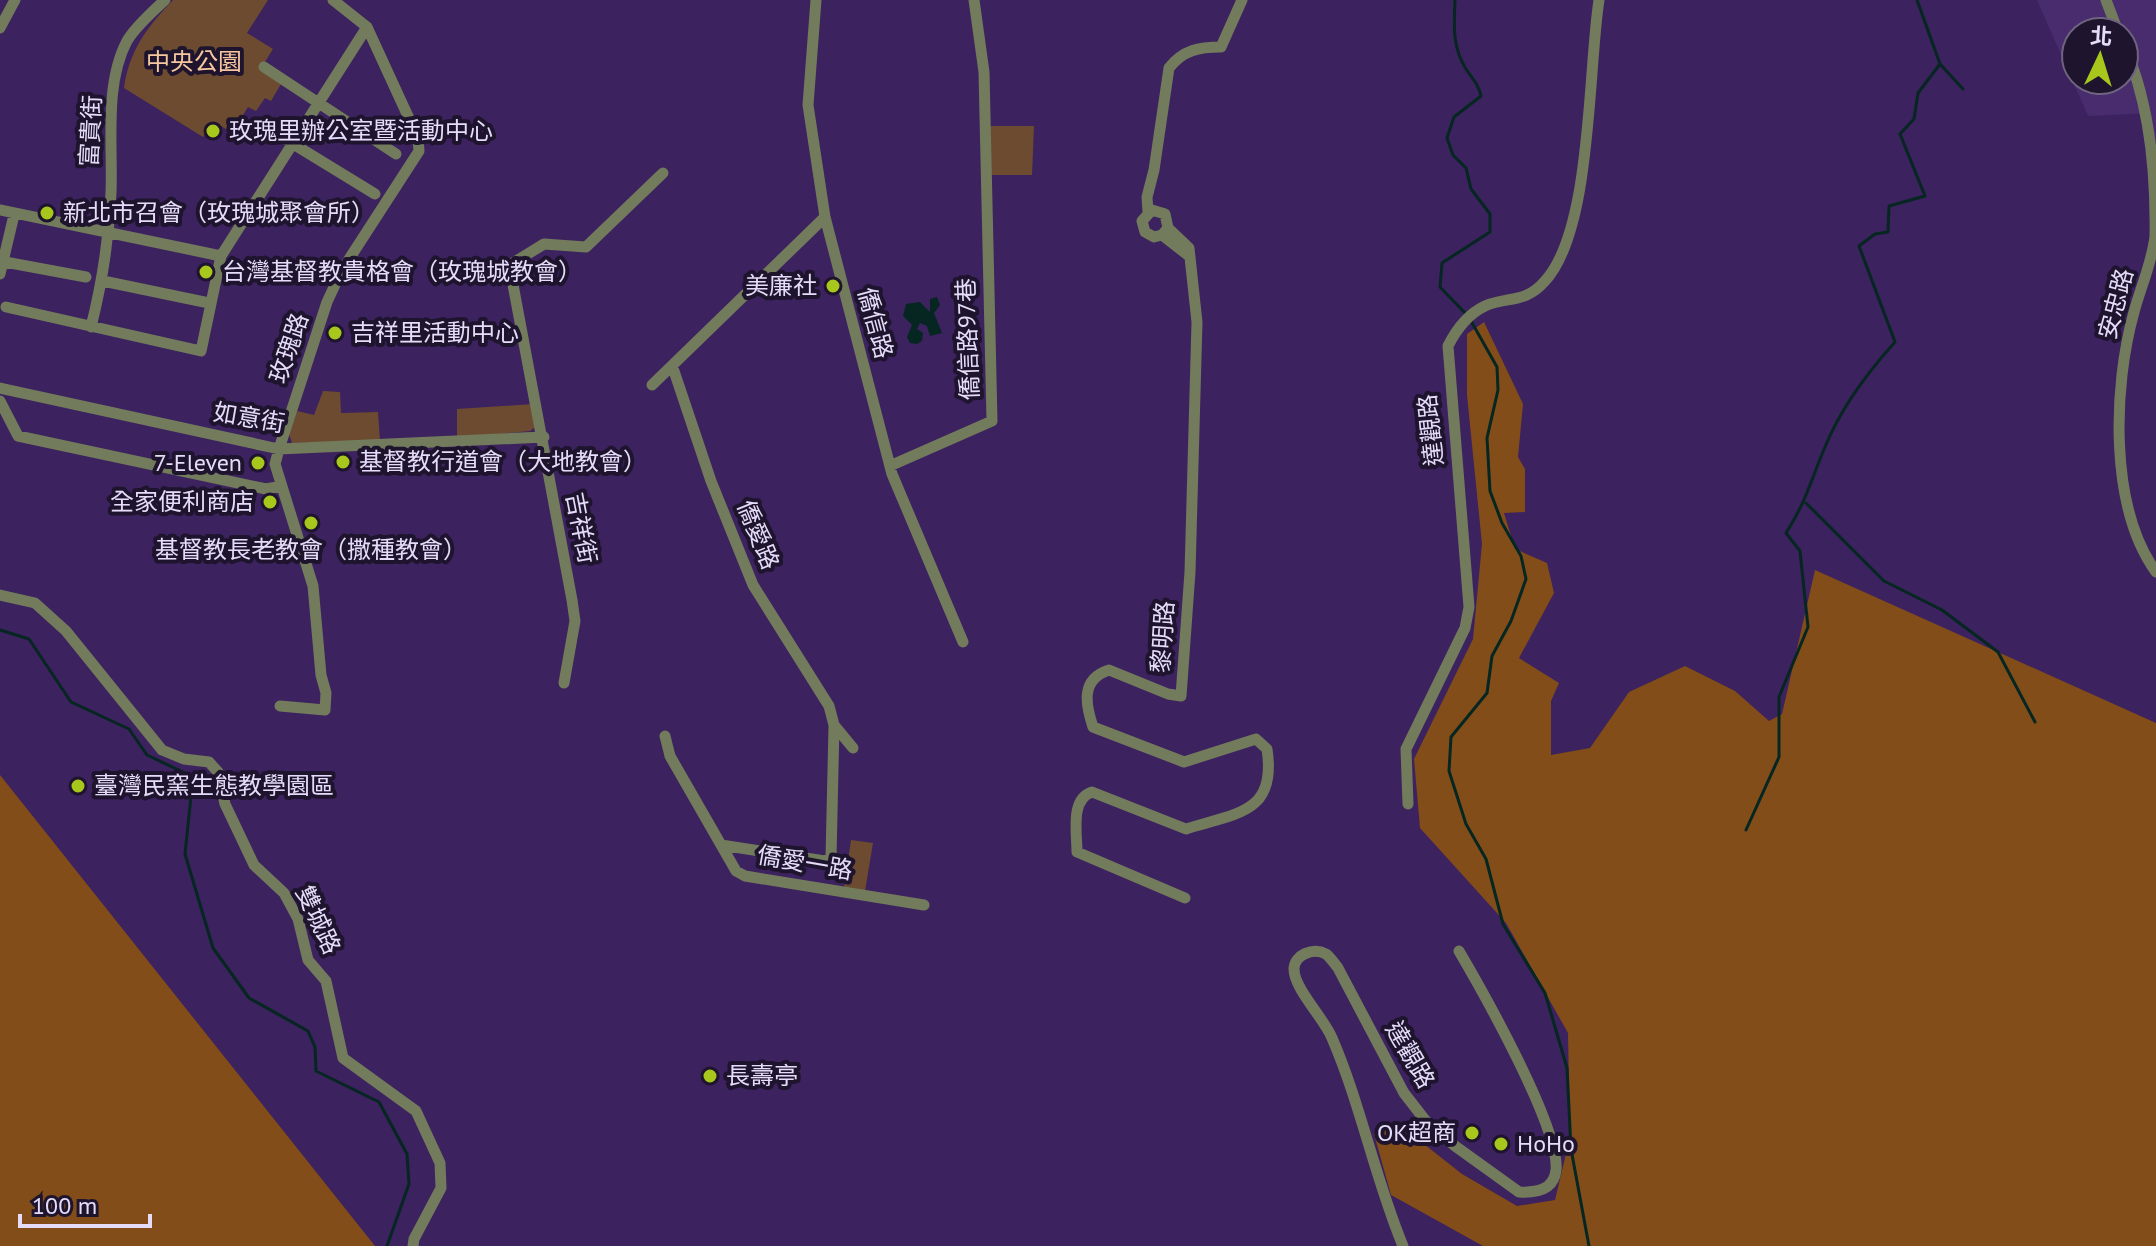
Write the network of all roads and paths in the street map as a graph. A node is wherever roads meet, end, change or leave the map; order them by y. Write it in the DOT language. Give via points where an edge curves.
graph roads {
  1 [pos="15,0"];
  2 [pos="165,0"];
  3 [pos="333,0"];
  4 [pos="816,0"];
  5 [pos="974,0"];
  6 [pos="1242,0"];
  7 [pos="1599,0"];
  8 [pos="367,27"];
  9 [pos="0,28"];
  10 [pos="264,67"];
  11 [pos="2140,84"];
  12 [pos="319,104"];
  13 [pos="259,123"];
  14 [pos="293,144"];
  15 [pos="396,154"];
  16 [pos="663,173"];
  17 [pos="375,194"];
  18 [pos="0,210"];
  19 [pos="1152,211"];
  20 [pos="14,215"];
  21 [pos="825,217"];
  22 [pos="1165,231"];
  23 [pos="108,234"];
  24 [pos="2154,254"];
  25 [pos="221,256"];
  26 [pos="5,262"];
  27 [pos="0,274"];
  28 [pos="86,277"];
  29 [pos="103,281"];
  30 [pos="209,303"];
  31 [pos="6,307"];
  32 [pos="91,327"];
  33 [pos="673,368"];
  34 [pos="652,385"];
  35 [pos="0,388"];
  36 [pos="0,401"];
  37 [pos="544,437"];
  38 [pos="279,449"];
  39 [pos="892,465"];
  40 [pos="282,486"];
  41 [pos="2156,572"];
  42 [pos="0,595"];
  43 [pos="963,642"];
  44 [pos="564,683"];
  45 [pos="280,706"];
  46 [pos="834,725"];
  47 [pos="665,736"];
  48 [pos="853,748"];
  49 [pos="1408,804"];
  50 [pos="721,845"];
  51 [pos="1185,898"];
  52 [pos="924,905"];
  53 [pos="1459,951"];
  54 [pos="413,1246"];
  55 [pos="1403,1246"];
  1 -- 9 [label="street"];
  2 -- 23 [label="street, 富貴街" via="128,40 119,68"];
  3 -- 8 [label="street, 玫瑰路"];
  4 -- 21 [label="street, 僑信路" via="808,105"];
  5 -- 39 [label="street, 僑信路97巷" via="984,72 992,421"];
  6 -- 19 [label="street, 黎明路" via="1221,47 1200,47 1178,56 1169,68 1150,185"];
  7 -- 49 [label="street, 達觀路" via="1582,177 1565,246 1547,280 1527,296 1485,306 1458,327 1448,346 1469,607 1465,628 1406,749"];
  8 -- 12 [label="street"];
  8 -- 38 [label="street, 玫瑰路" via="418,138 419,151 342,270"];
  10 -- 12 [label="street"];
  11 -- 24 [label="street, 安忠路" via="2156,202"];
  12 -- 14 [label="street"];
  12 -- 15 [label="street"];
  13 -- 14 [label="street"];
  14 -- 17 [label="street"];
  14 -- 25 [label="street"];
  16 -- 37 [label="street, 吉祥街" via="586,247 544,244 513,263 513,287"];
  18 -- 20 [label="street"];
  19 -- 22 [label="street, 黎明路" via="1168,218"];
  19 -- 22 [label="street, 黎明路" via="1142,221 1145,232 1154,237"];
  20 -- 23 [label="street"];
  20 -- 26 [label="street"];
  21 -- 33 [label="street"];
  21 -- 39 [label="street, 僑信路"];
  22 -- 51 [label="street, 黎明路" via="1189,248 1197,322 1181,696 1109,670 1090,682 1086,708 1093,727 1184,762 1256,739 1267,749 1268,789 1255,806 1186,829 1092,792 1080,799 1077,852"];
  23 -- 25 [label="street"];
  23 -- 29 [label="street, 富貴街"];
  24 -- 41 [label="street, 安忠路" via="2134,311 2119,394 2128,509 2139,545"];
  25 -- 30 [label="street"];
  26 -- 27 [label="street"];
  26 -- 28 [label="street"];
  29 -- 30 [label="street"];
  29 -- 32 [label="street, 富貴街"];
  30 -- 32 [label="street" via="201,351"];
  31 -- 32 [label="street"];
  33 -- 34 [label="street"];
  33 -- 46 [label="street, 僑愛路" via="753,585 829,706"];
  35 -- 38 [label="street, 如意街"];
  36 -- 40 [label="street" via="18,436 266,489"];
  37 -- 38 [label="street, 如意街"];
  37 -- 44 [label="street, 吉祥街" via="575,621"];
  38 -- 40 [label="street, 玫瑰路" via="275,464"];
  39 -- 43 [label="street, 僑信路"];
  40 -- 45 [label="street, 玫瑰路" via="313,586 326,693 325,710"];
  42 -- 54 [label="street, 雙城路" via="35,603 66,631 162,750 209,762 218,772 225,804 254,865 284,893 298,919 308,960 326,981 343,1058 416,1111 433,1144 441,1188"];
  46 -- 48 [label="street"];
  46 -- 50 [label="street" via="831,858"];
  47 -- 50 [label="street, 僑愛一路" via="670,756"];
  50 -- 52 [label="street, 僑愛一路" via="736,871 745,876"];
  53 -- 55 [label="street, 達觀路" via="1494,1012 1553,1148 1556,1171 1549,1186 1535,1193 1519,1192 1425,1120 1404,1093 1326,954 1315,951 1295,960 1295,980 1331,1035"];
}
